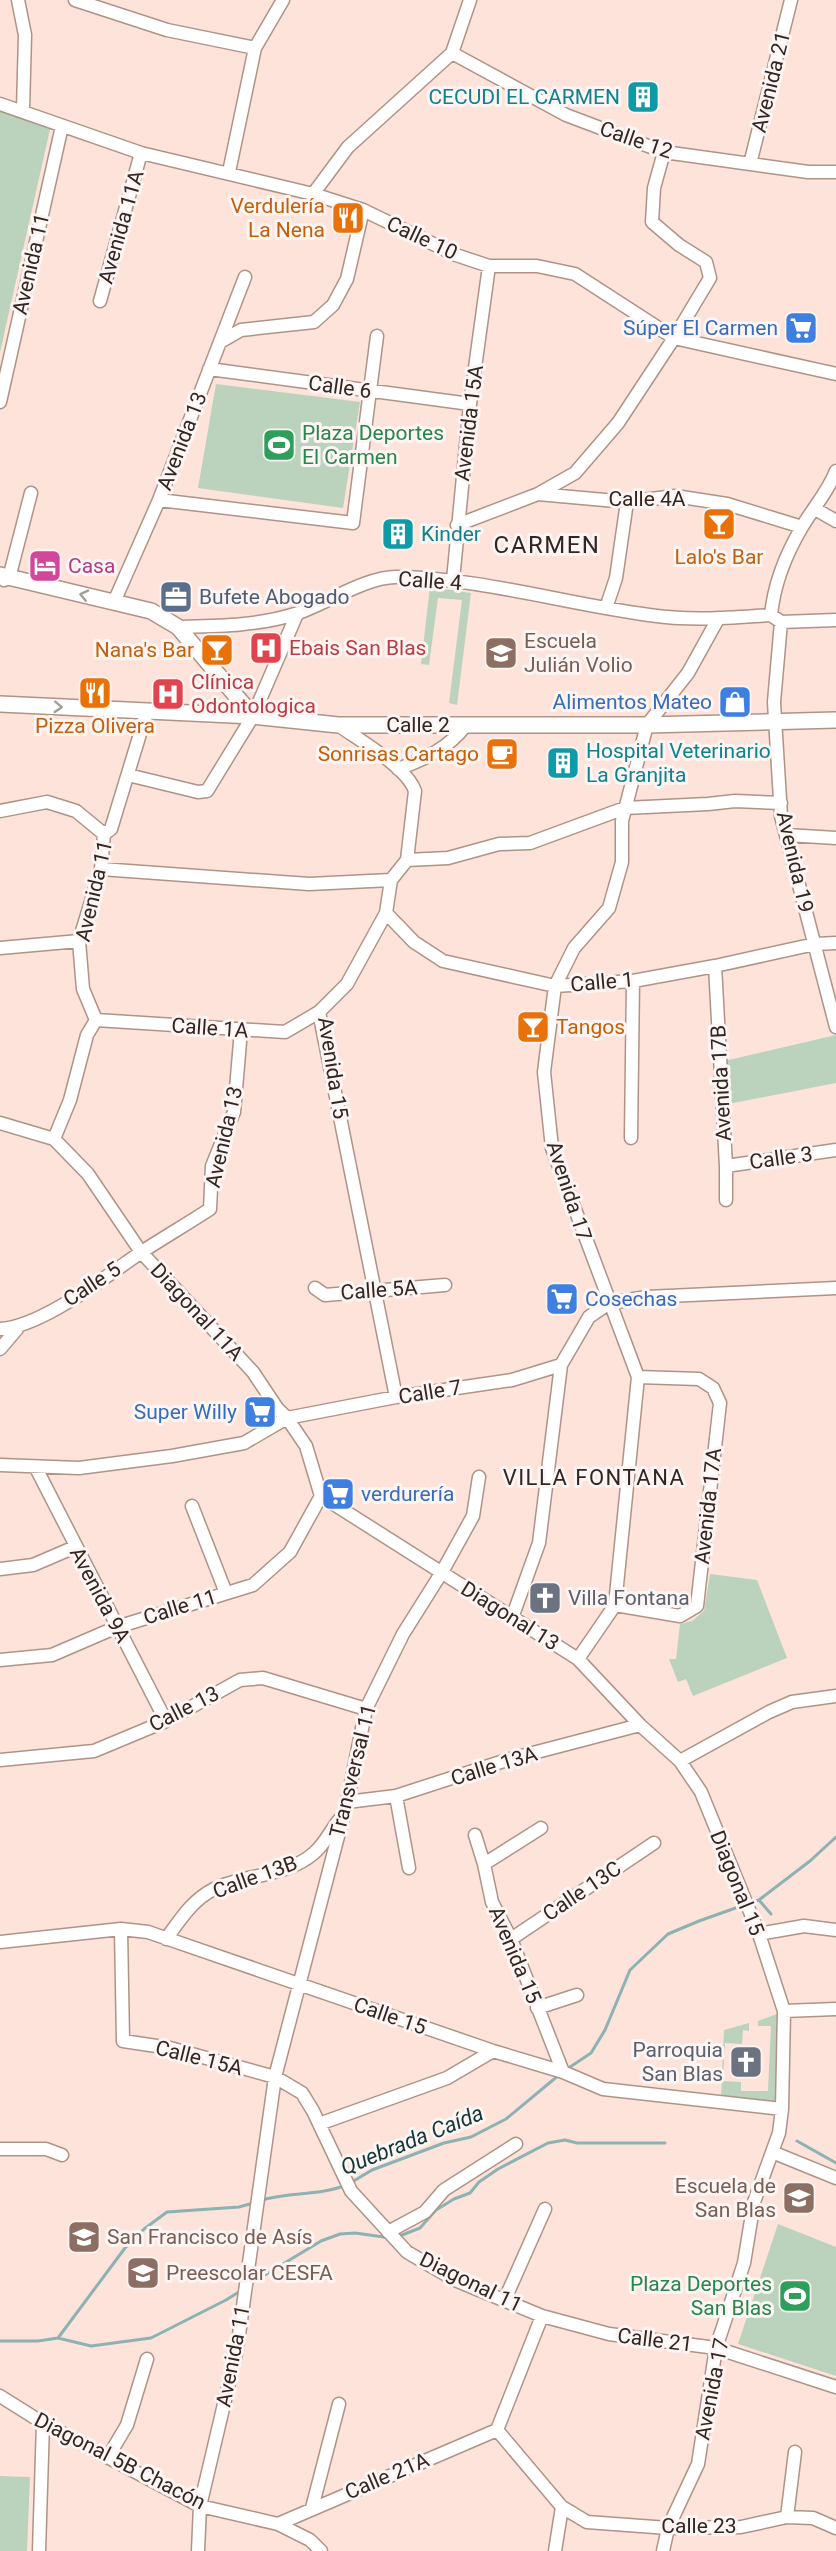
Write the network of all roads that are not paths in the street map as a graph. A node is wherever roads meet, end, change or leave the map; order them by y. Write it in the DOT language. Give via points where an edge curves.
graph roads {
  1 [pos="18,0"];
  2 [pos="78,0"];
  3 [pos="283,0"];
  4 [pos="470,0"];
  5 [pos="791,0"];
  6 [pos="255,48"];
  7 [pos="452,53"];
  8 [pos="0,104"];
  9 [pos="23,110"];
  10 [pos="62,126"];
  11 [pos="664,152"];
  12 [pos="141,153"];
  13 [pos="750,164"];
  14 [pos="229,172"];
  15 [pos="836,172"];
  16 [pos="313,194"];
  17 [pos="363,210"];
  18 [pos="489,266"];
  19 [pos="245,277"];
  20 [pos="100,300"];
  21 [pos="377,336"];
  22 [pos="674,338"];
  23 [pos="220,342"];
  24 [pos="209,369"];
  25 [pos="836,374"];
  26 [pos="371,391"];
  27 [pos="1,396"];
  28 [pos="470,404"];
  29 [pos="836,471"];
  30 [pos="31,493"];
  31 [pos="538,494"];
  32 [pos="159,500"];
  33 [pos="627,502"];
  34 [pos="815,509"];
  35 [pos="836,521"];
  36 [pos="457,525"];
  37 [pos="802,526"];
  38 [pos="3,578"];
  39 [pos="453,580"];
  40 [pos="114,602"];
  41 [pos="606,608"];
  42 [pos="297,614"];
  43 [pos="718,619"];
  44 [pos="776,619"];
  45 [pos="836,620"];
  46 [pos="178,627"];
  47 [pos="0,704"];
  48 [pos="147,711"];
  49 [pos="243,711"];
  50 [pos="777,720"];
  51 [pos="836,720"];
  52 [pos="466,724"];
  53 [pos="338,725"];
  54 [pos="647,725"];
  55 [pos="398,770"];
  56 [pos="128,775"];
  57 [pos="781,803"];
  58 [pos="625,808"];
  59 [pos="0,811"];
  60 [pos="104,834"];
  61 [pos="787,835"];
  62 [pos="836,838"];
  63 [pos="407,860"];
  64 [pos="101,869"];
  65 [pos="391,880"];
  66 [pos="386,913"];
  67 [pos="79,941"];
  68 [pos="836,943"];
  69 [pos="814,944"];
  70 [pos="0,948"];
  71 [pos="714,966"];
  72 [pos="633,981"];
  73 [pos="555,986"];
  74 [pos="319,1012"];
  75 [pos="96,1020"];
  76 [pos="836,1027"];
  77 [pos="241,1030"];
  78 [pos="0,1123"];
  79 [pos="631,1138"];
  80 [pos="54,1139"];
  81 [pos="836,1150"];
  82 [pos="726,1166"];
  83 [pos="726,1200"];
  84 [pos="210,1209"];
  85 [pos="141,1252"];
  86 [pos="445,1286"];
  87 [pos="315,1288"];
  88 [pos="836,1288"];
  89 [pos="375,1289"];
  90 [pos="609,1303"];
  91 [pos="0,1329"];
  92 [pos="16,1329"];
  93 [pos="0,1349"];
  94 [pos="561,1365"];
  95 [pos="638,1377"];
  96 [pos="396,1397"];
  97 [pos="287,1418"];
  98 [pos="0,1465"];
  99 [pos="36,1468"];
  100 [pos="479,1477"];
  101 [pos="321,1496"];
  102 [pos="192,1506"];
  103 [pos="75,1546"];
  104 [pos="0,1569"];
  105 [pos="442,1572"];
  106 [pos="226,1593"];
  107 [pos="615,1605"];
  108 [pos="512,1618"];
  109 [pos="117,1627"];
  110 [pos="578,1659"];
  111 [pos="0,1660"];
  112 [pos="836,1696"];
  113 [pos="366,1709"];
  114 [pos="166,1721"];
  115 [pos="640,1725"];
  116 [pos="0,1760"];
  117 [pos="680,1761"];
  118 [pos="396,1796"];
  119 [pos="345,1808"];
  120 [pos="541,1828"];
  121 [pos="475,1835"];
  122 [pos="654,1844"];
  123 [pos="484,1864"];
  124 [pos="409,1868"];
  125 [pos="121,1929"];
  126 [pos="836,1930"];
  127 [pos="759,1934"];
  128 [pos="166,1939"];
  129 [pos="511,1939"];
  130 [pos="0,1942"];
  131 [pos="298,1984"];
  132 [pos="577,1995"];
  133 [pos="537,2008"];
  134 [pos="836,2009"];
  135 [pos="784,2012"];
  136 [pos="493,2051"];
  137 [pos="563,2072"];
  138 [pos="275,2077"];
  139 [pos="782,2109"];
  140 [pos="319,2124"];
  141 [pos="516,2144"];
  142 [pos="0,2150"];
  143 [pos="772,2152"];
  144 [pos="62,2156"];
  145 [pos="836,2178"];
  146 [pos="545,2208"];
  147 [pos="388,2232"];
  148 [pos="505,2299"];
  149 [pos="542,2316"];
  150 [pos="716,2348"];
  151 [pos="147,2359"];
  152 [pos="836,2387"];
  153 [pos="0,2396"];
  154 [pos="339,2404"];
  155 [pos="43,2423"];
  156 [pos="497,2430"];
  157 [pos="795,2452"];
  158 [pos="108,2457"];
  159 [pos="200,2506"];
  160 [pos="562,2507"];
  161 [pos="312,2508"];
  162 [pos="787,2517"];
  163 [pos="278,2524"];
  164 [pos="668,2528"];
  165 [pos="836,2528"];
  166 [pos="39,2551"];
  167 [pos="198,2551"];
  168 [pos="321,2551"];
  169 [pos="555,2551"];
  170 [pos="663,2551"];
  1 -- 9 [label="street" via="26,34"];
  2 -- 6 [label="street" via="166,30"];
  3 -- 6 [label="street"];
  4 -- 7 [label="street"];
  5 -- 13 [label="street, Avenida 21"];
  6 -- 14 [label="street"];
  7 -- 11 [label="street, Calle 12" via="566,115"];
  7 -- 16 [label="street" via="348,147"];
  8 -- 9 [label="street, Calle 10"];
  9 -- 10 [label="street, Calle 10"];
  10 -- 12 [label="street, Calle 10"];
  10 -- 27 [label="street, Avenida 11"];
  11 -- 13 [label="street, Calle 12"];
  11 -- 22 [label="street" via="654,188 652,222 706,262 710,278"];
  12 -- 14 [label="street, Calle 10"];
  12 -- 20 [label="street, Avenida 11A"];
  13 -- 15 [label="street, Calle 12"];
  14 -- 16 [label="street, Calle 10"];
  16 -- 17 [label="street, Calle 10"];
  17 -- 18 [label="street, Calle 10" via="456,255"];
  17 -- 23 [label="street" via="347,279 333,305 314,322 241,330"];
  18 -- 22 [label="street, Calle 10" via="537,267 574,274"];
  18 -- 28 [label="street, Avenida 15A"];
  19 -- 23 [label="street, Avenida 13"];
  21 -- 26 [label="street"];
  22 -- 25 [label="street, Calle 10"];
  22 -- 31 [label="street" via="618,423 575,473"];
  23 -- 24 [label="street, Avenida 13"];
  24 -- 26 [label="street, Calle 6"];
  24 -- 32 [label="street, Avenida 13"];
  26 -- 28 [label="street, Calle 6"];
  26 -- 32 [label="street" via="352,523"];
  28 -- 36 [label="street, Avenida 15A"];
  29 -- 34 [label="street, Avenida 19"];
  30 -- 38 [label="street"];
  31 -- 33 [label="street, Calle 4A"];
  31 -- 36 [label="street, Calle 4A"];
  32 -- 40 [label="street, Avenida 13"];
  33 -- 37 [label="street, Calle 4A" via="675,496 727,504"];
  33 -- 41 [label="street" via="616,578"];
  34 -- 35 [label="street"];
  34 -- 37 [label="street, Avenida 19"];
  36 -- 39 [label="street, Avenida 15A"];
  37 -- 44 [label="street, Avenida 19" via="781,569"];
  40 -- 38 [label="street, one-way"];
  39 -- 41 [label="street, Calle 4"];
  39 -- 42 [label="street, Calle 4" via="394,576"];
  40 -- 46 [label="street" via="151,611"];
  41 -- 43 [label="street, Calle 4" via="650,616"];
  42 -- 46 [label="street, Calle 4" via="259,623"];
  42 -- 49 [label="street"];
  43 -- 44 [label="street, Calle 4"];
  43 -- 54 [label="street" via="688,673"];
  44 -- 45 [label="street, Calle 4"];
  44 -- 50 [label="street, Avenida 19"];
  46 -- 49 [label="street"];
  47 -- 48 [label="street, Calle 2, one-way"];
  48 -- 49 [label="street, Calle 2"];
  48 -- 56 [label="street, Avenida 11"];
  49 -- 53 [label="street, Calle 2"];
  49 -- 56 [label="street" via="207,791"];
  50 -- 51 [label="street, Calle 2"];
  50 -- 54 [label="street, Calle 2"];
  50 -- 57 [label="street, Avenida 19"];
  52 -- 53 [label="street, Calle 2"];
  52 -- 54 [label="street, Calle 2"];
  52 -- 55 [label="street" via="443,748"];
  53 -- 55 [label="street"];
  54 -- 58 [label="street, Avenida 17"];
  55 -- 63 [label="street" via="415,790"];
  56 -- 60 [label="street, Avenida 11" via="111,829"];
  57 -- 58 [label="street" via="735,801"];
  57 -- 61 [label="street, Avenida 19"];
  58 -- 63 [label="street" via="530,843 499,844 448,858"];
  58 -- 73 [label="street, Avenida 17" via="622,862 609,908 574,948"];
  59 -- 60 [label="street" via="47,802 76,811"];
  60 -- 64 [label="street, Avenida 11"];
  61 -- 62 [label="street"];
  61 -- 69 [label="street, Avenida 19"];
  63 -- 65 [label="street"];
  64 -- 65 [label="street" via="309,884"];
  64 -- 67 [label="street, Avenida 11"];
  65 -- 66 [label="street, Avenida 15"];
  66 -- 73 [label="street, Calle 1" via="414,942 443,962"];
  66 -- 74 [label="street, Avenida 15" via="347,984"];
  67 -- 70 [label="street"];
  67 -- 75 [label="street, Avenida 11" via="83,989"];
  68 -- 69 [label="street, Calle 1"];
  69 -- 71 [label="street, Calle 1"];
  69 -- 76 [label="street, Avenida 19"];
  71 -- 72 [label="street, Calle 1"];
  71 -- 82 [label="street, Avenida 17B"];
  72 -- 73 [label="street, Calle 1"];
  72 -- 79 [label="street"];
  73 -- 90 [label="street, Avenida 17" via="544,1072 552,1148"];
  74 -- 77 [label="street, Calle 1A" via="285,1032"];
  74 -- 89 [label="street, Avenida 15"];
  75 -- 77 [label="street, Calle 1A"];
  75 -- 80 [label="street" via="87,1035 70,1100"];
  77 -- 84 [label="street, Avenida 13" via="234,1112 213,1166"];
  78 -- 80 [label="street"];
  80 -- 85 [label="street, Diagonal 11A" via="88,1174"];
  81 -- 82 [label="street, Calle 3"];
  82 -- 83 [label="street, Avenida 17B"];
  84 -- 85 [label="street, Calle 5"];
  85 -- 92 [label="street, Calle 5" via="82,1293"];
  85 -- 97 [label="street, Diagonal 11A" via="253,1372"];
  86 -- 89 [label="street, Calle 5A"];
  87 -- 89 [label="street, Calle 5A" via="326,1294"];
  88 -- 90 [label="street" via="647,1297"];
  89 -- 96 [label="street, Avenida 15"];
  90 -- 94 [label="street" via="589,1317"];
  90 -- 95 [label="street, Avenida 17"];
  91 -- 92 [label="street, Calle 5"];
  92 -- 93 [label="street"];
  94 -- 96 [label="street, Calle 7" via="512,1380"];
  94 -- 108 [label="street" via="540,1543"];
  95 -- 107 [label="street, Avenida 17"];
  95 -- 107 [label="street, Avenida 17A" via="699,1379 713,1388 720,1403 697,1606 681,1616"];
  96 -- 97 [label="street, Calle 7"];
  97 -- 99 [label="street, Calle 7" via="244,1443 91,1466"];
  97 -- 101 [label="street, Diagonal 11A" via="306,1446"];
  98 -- 99 [label="street, Calle 7"];
  99 -- 103 [label="street, Avenida 9A"];
  100 -- 105 [label="street" via="473,1516"];
  101 -- 105 [label="street, Diagonal 13"];
  101 -- 106 [label="street, Calle 11" via="290,1552 253,1585"];
  102 -- 106 [label="street"];
  103 -- 104 [label="street" via="33,1565"];
  103 -- 109 [label="street, Avenida 9A"];
  105 -- 108 [label="street, Diagonal 13"];
  105 -- 113 [label="street, Transversal 11" via="403,1634"];
  106 -- 109 [label="street, Calle 11"];
  107 -- 110 [label="street, Avenida 17"];
  108 -- 110 [label="street, Diagonal 13"];
  109 -- 111 [label="street, Calle 11" via="52,1655"];
  109 -- 114 [label="street, Avenida 9A"];
  110 -- 115 [label="street, Diagonal 13"];
  112 -- 117 [label="street" via="792,1702"];
  113 -- 114 [label="street, Calle 13" via="251,1677"];
  113 -- 119 [label="street, Transversal 11"];
  114 -- 116 [label="street, Calle 13" via="94,1751"];
  115 -- 117 [label="street, Diagonal 13"];
  115 -- 118 [label="street, Calle 13A" via="510,1759"];
  117 -- 127 [label="street, Diagonal 15" via="700,1792"];
  118 -- 119 [label="street, Calle 13A"];
  118 -- 124 [label="street"];
  119 -- 128 [label="street, Calle 13B" via="316,1852 284,1869 214,1889 190,1906"];
  119 -- 131 [label="street, Transversal 11"];
  120 -- 123 [label="street"];
  121 -- 123 [label="street, Avenida 15"];
  122 -- 129 [label="street, Calle 13C"];
  123 -- 129 [label="street, Avenida 15" via="492,1902"];
  125 -- 128 [label="street, Calle 15"];
  125 -- 130 [label="street, Calle 15"];
  125 -- 138 [label="street, Calle 15A" via="123,2041 170,2048"];
  126 -- 127 [label="street" via="804,1926"];
  127 -- 135 [label="street, Diagonal 15"];
  128 -- 131 [label="street, Calle 15"];
  129 -- 133 [label="street, Avenida 15"];
  131 -- 136 [label="street, Calle 15"];
  131 -- 138 [label="street, Avenida 11"];
  132 -- 133 [label="street"];
  133 -- 137 [label="street, Avenida 15"];
  134 -- 135 [label="street"];
  135 -- 139 [label="street, Avenida 17"];
  136 -- 137 [label="street, Calle 15"];
  136 -- 140 [label="street" via="447,2078"];
  137 -- 139 [label="street, Calle 15" via="603,2089"];
  138 -- 140 [label="street, Diagonal 11" via="302,2093"];
  138 -- 159 [label="street, Avenida 11" via="237,2349"];
  139 -- 143 [label="street, Avenida 17"];
  140 -- 147 [label="street, Diagonal 11" via="351,2192"];
  141 -- 147 [label="street" via="444,2190 425,2212"];
  142 -- 144 [label="street" via="46,2149"];
  143 -- 145 [label="street"];
  143 -- 150 [label="street, Avenida 17" via="754,2202 744,2263"];
  146 -- 148 [label="street"];
  147 -- 148 [label="street, Diagonal 11" via="408,2252 455,2280"];
  148 -- 149 [label="street, Diagonal 11"];
  149 -- 150 [label="street, Calle 21" via="609,2334"];
  149 -- 156 [label="street"];
  150 -- 152 [label="street, Calle 21"];
  150 -- 164 [label="street, Avenida 17" via="698,2464"];
  151 -- 158 [label="street" via="127,2425"];
  153 -- 155 [label="street, Diagonal 5B Chacón"];
  154 -- 161 [label="street"];
  155 -- 158 [label="street, Diagonal 5B Chacón"];
  155 -- 166 [label="street"];
  156 -- 160 [label="street"];
  156 -- 161 [label="street, Calle 21A"];
  157 -- 162 [label="street"];
  158 -- 159 [label="street, Diagonal 5B Chacón"];
  159 -- 163 [label="street, Diagonal 5B Chacón"];
  159 -- 167 [label="street, Avenida 11"];
  160 -- 164 [label="street, Calle 23" via="587,2522"];
  160 -- 169 [label="street"];
  161 -- 163 [label="street, Calle 21A"];
  162 -- 164 [label="street, Calle 23" via="741,2527"];
  162 -- 165 [label="street, Calle 23" via="813,2518"];
  163 -- 168 [label="street, Diagonal 5B Chacón" via="310,2540"];
  164 -- 170 [label="street, Avenida 17"];
}
